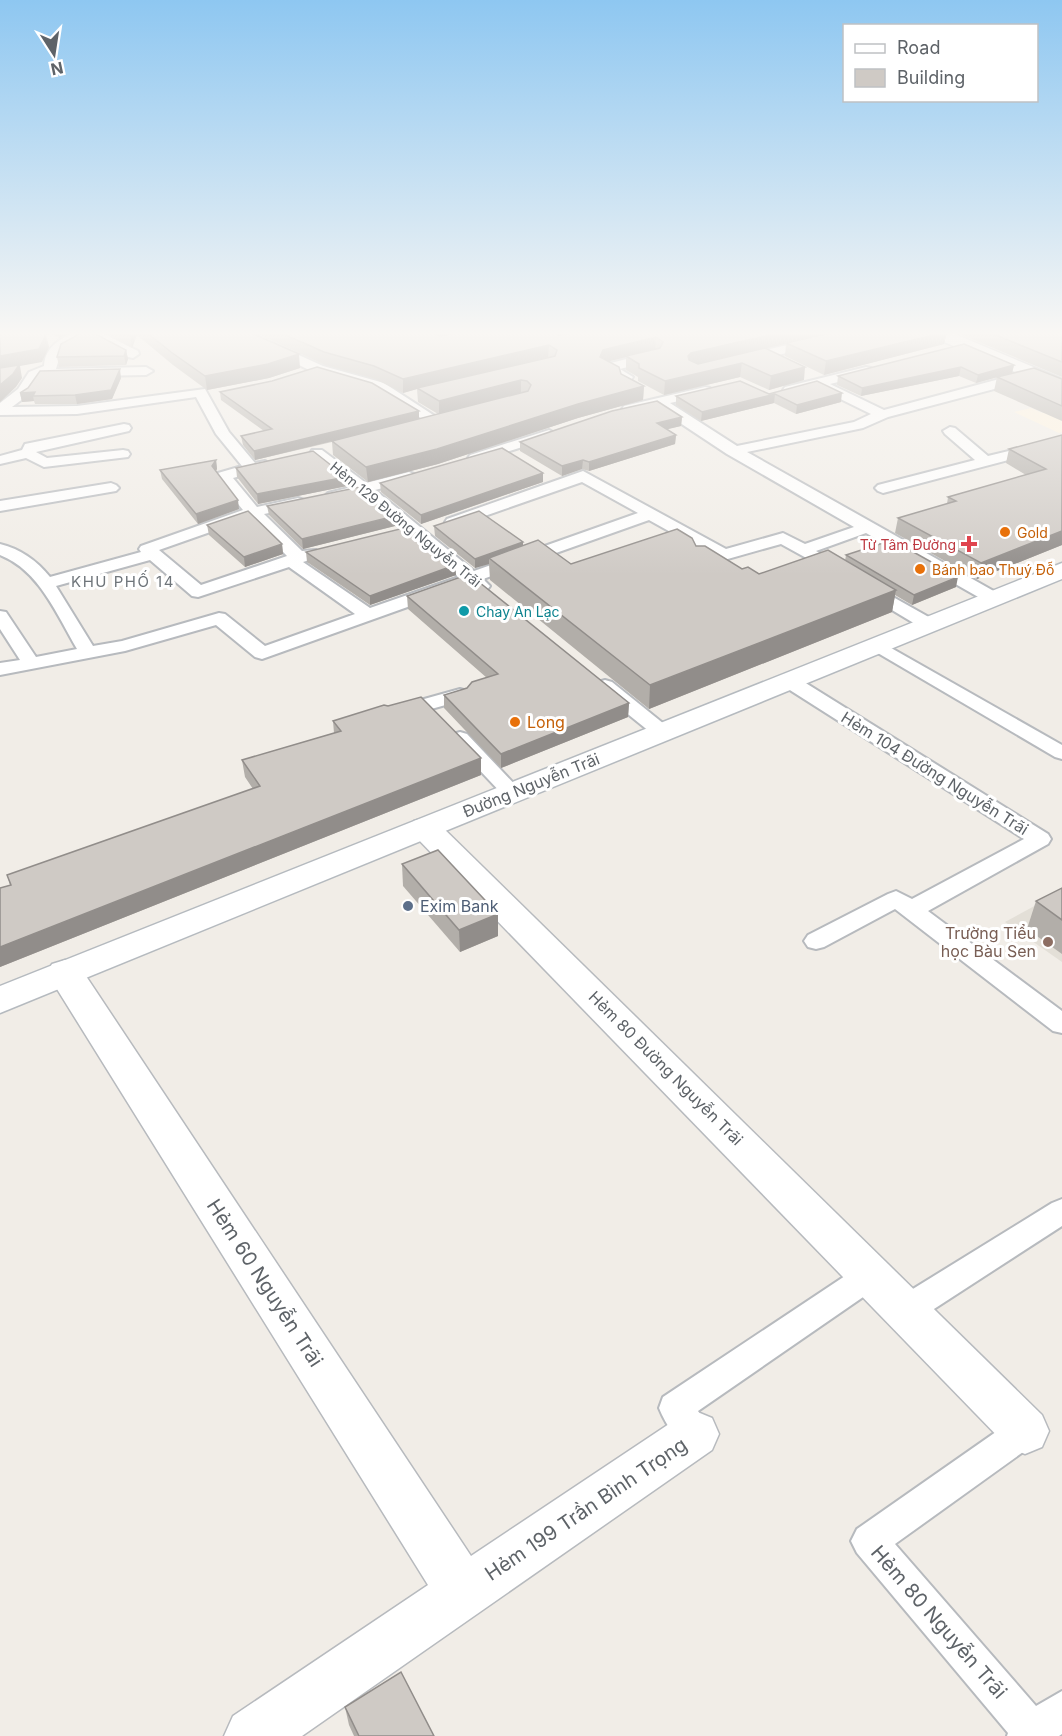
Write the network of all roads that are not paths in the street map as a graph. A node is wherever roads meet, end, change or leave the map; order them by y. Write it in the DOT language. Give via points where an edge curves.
graph roads {
  1 [pos="212,413"];
  2 [pos="429,413"];
  3 [pos="675,413"];
  4 [pos="879,413"];
  5 [pos="890,413"];
  6 [pos="883,415"];
  7 [pos="415,427"];
  8 [pos="124,428"];
  9 [pos="559,431"];
  10 [pos="950,431"];
  11 [pos="1062,442"];
  12 [pos="339,447"];
  13 [pos="503,449"];
  14 [pos="732,451"];
  15 [pos="28,453"];
  16 [pos="123,454"];
  17 [pos="0,460"];
  18 [pos="284,460"];
  19 [pos="522,461"];
  20 [pos="458,463"];
  21 [pos="987,463"];
  22 [pos="250,468"];
  23 [pos="426,472"];
  24 [pos="540,472"];
  25 [pos="559,483"];
  26 [pos="111,488"];
  27 [pos="883,488"];
  28 [pos="364,489"];
  29 [pos="0,506"];
  30 [pos="253,512"];
  31 [pos="650,514"];
  32 [pos="865,528"];
  33 [pos="414,531"];
  34 [pos="388,534"];
  35 [pos="0,549"];
  36 [pos="803,550"];
  37 [pos="321,551"];
  38 [pos="153,554"];
  39 [pos="724,555"];
  40 [pos="294,558"];
  41 [pos="700,562"];
  42 [pos="1058,575"];
  43 [pos="471,578"];
  44 [pos="45,584"];
  45 [pos="993,598"];
  46 [pos="499,600"];
  47 [pos="368,615"];
  48 [pos="0,616"];
  49 [pos="928,624"];
  50 [pos="877,645"];
  51 [pos="88,653"];
  52 [pos="32,664"];
  53 [pos="0,669"];
  54 [pos="592,675"];
  55 [pos="789,681"];
  56 [pos="460,695"];
  57 [pos="428,704"];
  58 [pos="389,715"];
  59 [pos="662,732"];
  60 [pos="1062,753"];
  61 [pos="512,793"];
  62 [pos="425,828"];
  63 [pos="911,910"];
  64 [pos="816,941"];
  65 [pos="65,974"];
  66 [pos="0,1000"];
  67 [pos="1062,1024"];
  68 [pos="1062,1211"];
  69 [pos="871,1275"];
  70 [pos="906,1310"];
  71 [pos="1025,1431"];
  72 [pos="695,1434"];
  73 [pos="465,1593"];
  74 [pos="1040,1726"];
  75 [pos="253,1736"];
  1 -- 22 [label="lane" via="223,434"];
  2 -- 7 [label="lane" via="443,420"];
  3 -- 14 [label="lane"];
  4 -- 6 [label="lane"];
  5 -- 6 [label="lane"];
  6 -- 14 [label="lane" via="848,428"];
  8 -- 15 [label="lane" via="30,447"];
  9 -- 13 [label="lane"];
  10 -- 21 [label="lane"];
  11 -- 21 [label="lane"];
  12 -- 28 [label="lane, Hẻm 129 Đường Nguyễn Trãi" via="311,454"];
  13 -- 19 [label="lane"];
  13 -- 20 [label="lane"];
  14 -- 32 [label="lane"];
  15 -- 16 [label="lane" via="44,463"];
  15 -- 17 [label="lane"];
  18 -- 22 [label="lane"];
  21 -- 27 [label="lane"];
  22 -- 30 [label="lane" via="223,474"];
  23 -- 28 [label="lane"];
  24 -- 25 [label="lane"];
  25 -- 31 [label="lane" via="583,476"];
  25 -- 33 [label="lane"];
  26 -- 29 [label="lane"];
  28 -- 30 [label="lane"];
  28 -- 33 [label="lane, Hẻm 129 Đường Nguyễn Trãi"];
  30 -- 38 [label="lane" via="147,549"];
  30 -- 40 [label="lane"];
  31 -- 39 [label="lane"];
  31 -- 43 [label="lane"];
  32 -- 36 [label="lane"];
  32 -- 45 [label="lane"];
  33 -- 34 [label="lane"];
  33 -- 43 [label="lane, Hẻm 129 Đường Nguyễn Trãi"];
  35 -- 44 [label="lane" via="26,562"];
  36 -- 39 [label="lane" via="783,538"];
  36 -- 49 [label="lane"];
  37 -- 40 [label="lane"];
  38 -- 40 [label="lane" via="198,591"];
  38 -- 44 [label="lane"];
  39 -- 41 [label="lane"];
  40 -- 47 [label="lane"];
  42 -- 45 [label="street, Đường Nguyễn Trãi"];
  43 -- 46 [label="lane, Hẻm 129 Đường Nguyễn Trãi"];
  43 -- 47 [label="lane"];
  44 -- 51 [label="lane"];
  45 -- 49 [label="street, Đường Nguyễn Trãi"];
  47 -- 51 [label="lane" via="262,653 219,618 159,638"];
  48 -- 52 [label="lane"];
  49 -- 50 [label="street, Đường Nguyễn Trãi"];
  50 -- 55 [label="street, Đường Nguyễn Trãi"];
  50 -- 60 [label="lane"];
  51 -- 52 [label="lane"];
  52 -- 53 [label="lane"];
  54 -- 59 [label="lane"];
  55 -- 59 [label="street, Đường Nguyễn Trãi"];
  55 -- 63 [label="lane, Hẻm 104 Đường Nguyễn Trãi" via="1040,839"];
  56 -- 57 [label="lane"];
  57 -- 58 [label="lane"];
  57 -- 61 [label="lane"];
  59 -- 61 [label="street, Đường Nguyễn Trãi"];
  61 -- 62 [label="street, Đường Nguyễn Trãi"];
  62 -- 65 [label="street, Đường Nguyễn Trãi"];
  62 -- 69 [label="street, Hẻm 80 Đường Nguyễn Trãi"];
  63 -- 64 [label="lane" via="896,899"];
  63 -- 67 [label="lane"];
  65 -- 66 [label="street, Đường Nguyễn Trãi"];
  65 -- 73 [label="street, Hẻm 60 Nguyễn Trãi"];
  68 -- 70 [label="lane"];
  69 -- 70 [label="street, Hẻm 80 Đường Nguyễn Trãi"];
  69 -- 72 [label="lane, Hẻm 199 Trần Bình Trọng" via="675,1408"];
  70 -- 71 [label="street, Hẻm 80 Nguyễn Trãi"];
  71 -- 74 [label="lane, Hẻm 80 Nguyễn Trãi" via="869,1541"];
  72 -- 73 [label="street, Hẻm 199 Trần Bình Trọng"];
  73 -- 75 [label="street, Hẻm 199 Trần Bình Trọng"];
}
